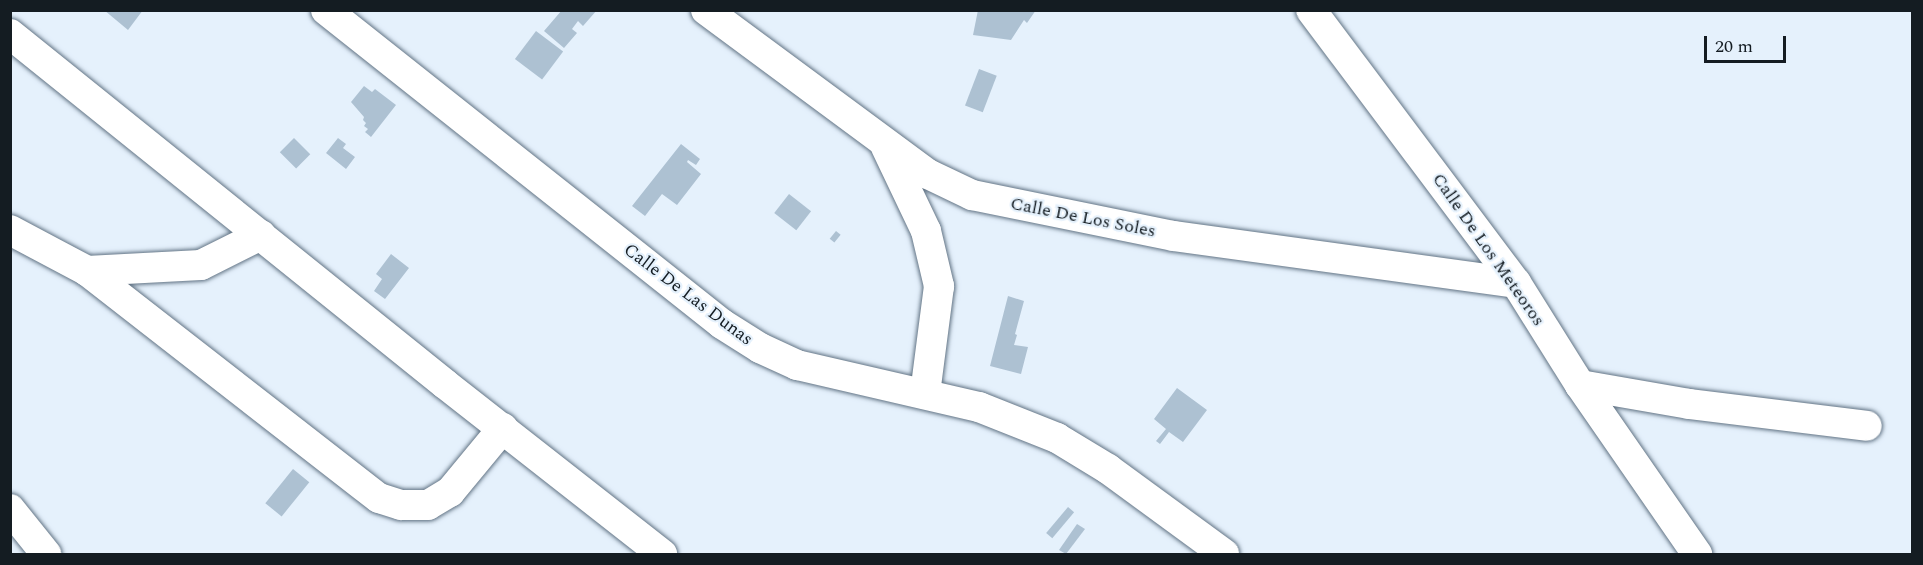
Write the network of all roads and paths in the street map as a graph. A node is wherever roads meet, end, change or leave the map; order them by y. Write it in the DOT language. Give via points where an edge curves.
graph roads {
  1 [pos="326,10"];
  2 [pos="706,10"];
  3 [pos="1311,10"];
  4 [pos="10,34"];
  5 [pos="883,141"];
  6 [pos="10,230"];
  7 [pos="261,235"];
  8 [pos="87,271"];
  9 [pos="1516,283"];
  10 [pos="1580,385"];
  11 [pos="925,394"];
  12 [pos="1867,426"];
  13 [pos="503,428"];
  14 [pos="10,509"];
  15 [pos="46,555"];
  16 [pos="662,555"];
  17 [pos="1224,555"];
  18 [pos="1697,555"];
  1 -- 11 [label="street, Calle De Las Dunas" via="694,302 760,348 797,365"];
  2 -- 5 [label="street, Calle De Los Soles"];
  3 -- 9 [label="street, Calle De Los Meteoros"];
  4 -- 7 [label="street"];
  5 -- 9 [label="street, Calle De Los Soles" via="928,174 972,195 1036,210 1173,236"];
  5 -- 11 [label="street" via="926,231 939,286"];
  6 -- 8 [label="street"];
  7 -- 8 [label="street" via="201,265"];
  7 -- 13 [label="street"];
  8 -- 13 [label="street" via="379,498 401,506 428,505 450,492"];
  9 -- 10 [label="street, Calle De Los Meteoros"];
  10 -- 12 [label="street" via="1689,404"];
  10 -- 18 [label="street, Calle De Los Meteoros"];
  11 -- 17 [label="street, Calle De Las Dunas" via="979,407 1057,438 1108,469"];
  13 -- 16 [label="street"];
  14 -- 15 [label="street"];
}
